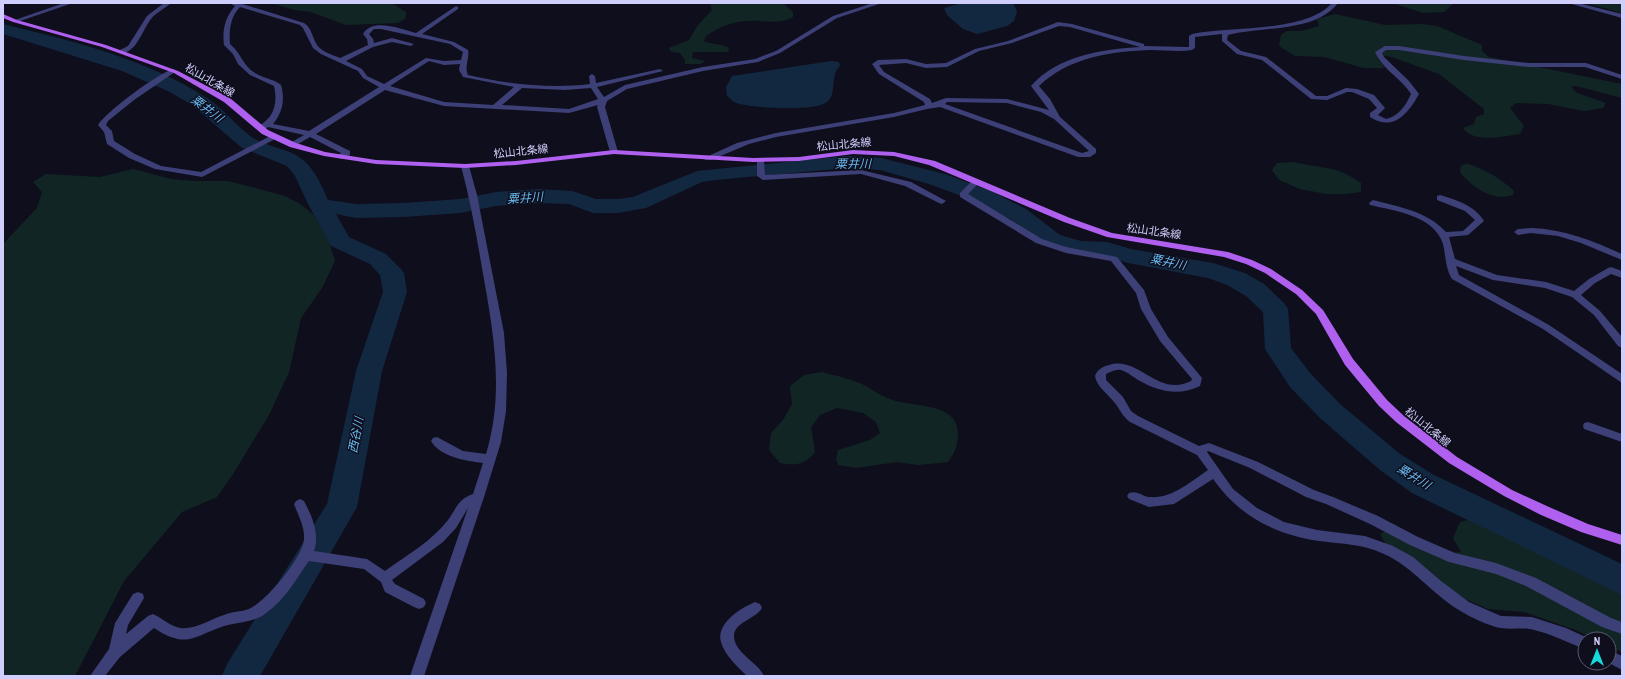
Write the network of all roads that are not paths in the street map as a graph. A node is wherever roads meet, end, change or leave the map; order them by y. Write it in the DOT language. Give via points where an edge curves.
graph roads {
  1 [pos="70,3"];
  2 [pos="168,3"];
  3 [pos="879,3"];
  4 [pos="1335,3"];
  5 [pos="1572,3"];
  6 [pos="235,4"];
  7 [pos="456,8"];
  8 [pos="3,16"];
  9 [pos="1622,16"];
  10 [pos="15,21"];
  11 [pos="1236,31"];
  12 [pos="417,35"];
  13 [pos="411,44"];
  14 [pos="1142,45"];
  15 [pos="370,46"];
  16 [pos="1180,50"];
  17 [pos="1118,51"];
  18 [pos="120,52"];
  19 [pos="342,60"];
  20 [pos="463,62"];
  21 [pos="169,73"];
  22 [pos="663,74"];
  23 [pos="592,76"];
  24 [pos="1622,77"];
  25 [pos="521,85"];
  26 [pos="593,86"];
  27 [pos="384,87"];
  28 [pos="604,100"];
  29 [pos="938,104"];
  30 [pos="929,105"];
  31 [pos="496,106"];
  32 [pos="1057,118"];
  33 [pos="265,127"];
  34 [pos="310,134"];
  35 [pos="271,139"];
  36 [pos="293,145"];
  37 [pos="614,152"];
  38 [pos="341,157"];
  39 [pos="708,158"];
  40 [pos="760,163"];
  41 [pos="465,166"];
  42 [pos="970,188"];
  43 [pos="1440,198"];
  44 [pos="942,201"];
  45 [pos="1373,203"];
  46 [pos="1518,232"];
  47 [pos="1444,235"];
  48 [pos="1622,257"];
  49 [pos="1450,261"];
  50 [pos="1622,275"];
  51 [pos="1575,295"];
  52 [pos="1622,344"];
  53 [pos="1622,379"];
  54 [pos="1588,426"];
  55 [pos="1622,438"];
  56 [pos="437,441"];
  57 [pos="1201,452"];
  58 [pos="489,459"];
  59 [pos="1214,472"];
  60 [pos="1133,496"];
  61 [pos="478,497"];
  62 [pos="300,504"];
  63 [pos="1622,540"];
  64 [pos="308,555"];
  65 [pos="385,578"];
  66 [pos="138,598"];
  67 [pos="419,603"];
  68 [pos="755,608"];
  69 [pos="1622,628"];
  70 [pos="1577,639"];
  71 [pos="115,652"];
  72 [pos="97,676"];
  73 [pos="417,676"];
  74 [pos="757,676"];
  1 -- 10 [label="street"];
  2 -- 18 [label="street" via="149,17 130,47"];
  3 -- 22 [label="street" via="835,17 778,52 756,61"];
  4 -- 11 [label="street" via="1334,7 1314,17 1280,26"];
  5 -- 9 [label="street"];
  6 -- 19 [label="street" via="302,24 306,27 315,47"];
  6 -- 33 [label="street" via="229,20 227,45 236,53 240,63 252,74 277,86 280,94 275,116"];
  7 -- 12 [label="street"];
  8 -- 10 [label="main road, 松山北条線"];
  10 -- 18 [label="main road, 松山北条線"];
  11 -- 16 [label="street" via="1194,35 1192,48"];
  11 -- 24 [label="street" via="1225,34 1224,40 1239,53 1264,58 1304,89 1306,94 1329,98 1346,90 1373,97 1381,108 1373,115 1383,120 1396,119 1403,114 1415,94 1410,84 1380,59 1378,52 1385,48 1529,64 1586,64"];
  12 -- 15 [label="street" via="386,27 370,28 366,34 370,39"];
  12 -- 20 [label="street" via="460,46 466,51"];
  13 -- 15 [label="street" via="392,40"];
  14 -- 16 [label="street"];
  14 -- 17 [label="street"];
  14 -- 30 [label="street" via="1070,24 1058,24 1010,42 977,50 946,65 926,66 906,61 875,64 881,73 927,101"];
  15 -- 19 [label="street"];
  16 -- 17 [label="street" via="1155,48"];
  17 -- 32 [label="street" via="1080,59 1044,76 1035,86"];
  18 -- 21 [label="main road, 松山北条線"];
  19 -- 27 [label="street"];
  20 -- 25 [label="street" via="462,71 465,76"];
  20 -- 27 [label="street" via="444,63 428,59"];
  21 -- 33 [label="main road, 松山北条線" via="195,81"];
  21 -- 35 [label="street" via="114,111 102,125 108,131 110,142 119,149 173,171 202,175"];
  22 -- 26 [label="street"];
  22 -- 28 [label="street" via="614,91"];
  23 -- 26 [label="street"];
  25 -- 26 [label="street"];
  25 -- 31 [label="street"];
  26 -- 28 [label="street" via="599,97"];
  27 -- 31 [label="street" via="444,104"];
  27 -- 34 [label="street"];
  28 -- 31 [label="street" via="569,111"];
  28 -- 37 [label="street" via="601,107"];
  29 -- 30 [label="street"];
  29 -- 32 [label="street" via="946,100 1007,101 1044,110"];
  29 -- 32 [label="street" via="1081,155 1090,155 1093,151 1088,144"];
  30 -- 39 [label="street" via="898,115 825,125 758,139"];
  33 -- 34 [label="street"];
  33 -- 35 [label="main road, 松山北条線"];
  34 -- 36 [label="street"];
  34 -- 38 [label="street" via="347,152"];
  35 -- 36 [label="main road, 松山北条線"];
  36 -- 38 [label="main road, 松山北条線"];
  37 -- 39 [label="main road, 松山北条線"];
  37 -- 41 [label="main road, 松山北条線"];
  38 -- 41 [label="main road, 松山北条線" via="376,162"];
  39 -- 40 [label="main road, 松山北条線"];
  40 -- 42 [label="main road, 松山北条線" via="853,152 879,152 911,157"];
  40 -- 44 [label="street" via="763,178 861,172 908,184"];
  41 -- 58 [label="street" via="473,195 499,333 501,411"];
  42 -- 57 [label="street" via="963,195 1050,246 1114,259 1119,263 1141,292 1146,309 1164,339 1197,378 1191,387 1169,388 1155,384 1122,367 1112,367 1102,372 1101,381 1119,400 1127,414 1134,419"];
  42 -- 63 [label="main road, 松山北条線" via="1110,235 1226,254 1268,271 1300,292 1320,312 1349,362 1383,403 1452,460 1508,494 1585,528"];
  43 -- 47 [label="street" via="1470,210 1480,221 1465,233"];
  45 -- 47 [label="street" via="1413,214 1430,222"];
  46 -- 48 [label="street" via="1537,230 1573,238"];
  47 -- 49 [label="street"];
  49 -- 51 [label="street" via="1496,278 1546,285"];
  49 -- 53 [label="street" via="1455,277 1546,327"];
  50 -- 51 [label="street" via="1611,270"];
  51 -- 52 [label="street" via="1597,313"];
  54 -- 55 [label="street"];
  56 -- 58 [label="street" via="458,454"];
  57 -- 59 [label="street"];
  57 -- 69 [label="street" via="1203,448 1208,448 1254,465 1310,494 1368,517 1452,558 1496,569 1531,582 1607,623"];
  58 -- 61 [label="street"];
  59 -- 60 [label="street" via="1174,499 1149,502"];
  59 -- 70 [label="street" via="1229,492 1253,512 1281,528 1365,541 1389,550 1409,561 1464,606 1500,622 1532,623"];
  61 -- 65 [label="street" via="463,504 452,524 440,536"];
  61 -- 73 [label="street"];
  62 -- 64 [label="street" via="312,535"];
  64 -- 65 [label="street" via="367,564"];
  64 -- 71 [label="street" via="270,603 260,611 225,620 188,634 175,633 153,620"];
  65 -- 67 [label="street" via="390,588"];
  66 -- 71 [label="street" via="122,622"];
  68 -- 74 [label="street" via="731,624 725,637 740,660"];
  71 -- 72 [label="street"];
}
